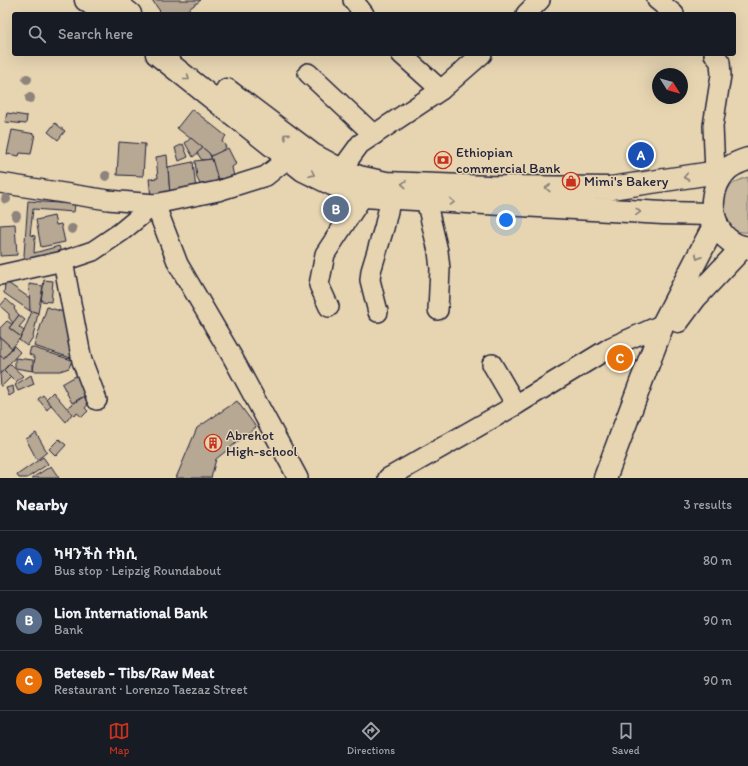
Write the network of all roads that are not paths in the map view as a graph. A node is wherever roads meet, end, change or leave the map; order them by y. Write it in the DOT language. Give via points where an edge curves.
graph roads {
  1 [pos="86,0"];
  2 [pos="112,0"];
  3 [pos="353,0"];
  4 [pos="540,0"];
  5 [pos="657,0"];
  6 [pos="103,12"];
  7 [pos="127,12"];
  8 [pos="362,12"];
  9 [pos="528,12"];
  10 [pos="672,12"];
  11 [pos="159,56"];
  12 [pos="183,56"];
  13 [pos="403,56"];
  14 [pos="480,56"];
  15 [pos="716,56"];
  16 [pos="308,73"];
  17 [pos="441,90"];
  18 [pos="374,135"];
  19 [pos="287,159"];
  20 [pos="748,159"];
  21 [pos="341,170"];
  22 [pos="720,172"];
  23 [pos="0,183"];
  24 [pos="363,196"];
  25 [pos="390,198"];
  26 [pos="426,200"];
  27 [pos="155,204"];
  28 [pos="714,218"];
  29 [pos="746,248"];
  30 [pos="63,261"];
  31 [pos="0,276"];
  32 [pos="330,307"];
  33 [pos="438,310"];
  34 [pos="378,312"];
  35 [pos="663,324"];
  36 [pos="492,364"];
  37 [pos="97,400"];
  38 [pos="516,405"];
  39 [pos="298,478"];
  40 [pos="388,478"];
  41 [pos="605,478"];
  42 [pos="620,478"];
  1 -- 6 [label="main road"];
  2 -- 7 [label="main road"];
  3 -- 8 [label="street"];
  4 -- 9 [label="street"];
  5 -- 10 [label="street"];
  11 -- 19 [label="main road, one-way"];
  21 -- 12 [label="main road, one-way" via="287,137"];
  13 -- 17 [label="street"];
  14 -- 17 [label="street"];
  15 -- 22 [label="street" via="720,62 721,75 713,126"];
  16 -- 18 [label="street"];
  17 -- 18 [label="street"];
  18 -- 21 [label="street" via="360,144"];
  19 -- 24 [label="main road, one-way" via="308,172"];
  19 -- 27 [label="street" via="266,176 218,191"];
  20 -- 22 [label="main road"];
  22 -- 21 [label="main road, one-way" via="633,186 569,189 386,182 359,177"];
  22 -- 28 [label="main road" via="712,199"];
  23 -- 27 [label="street" via="108,200"];
  24 -- 25 [label="main road"];
  24 -- 32 [label="street" via="325,254 319,285"];
  25 -- 26 [label="main road"];
  25 -- 34 [label="street" via="370,280"];
  26 -- 28 [label="main road, one-way"];
  26 -- 33 [label="street" via="438,251"];
  27 -- 30 [label="street" via="121,232 93,250"];
  27 -- 39 [label="street" via="178,264"];
  28 -- 29 [label="main road" via="722,233 732,242"];
  28 -- 35 [label="main road, one-way"];
  29 -- 42 [label="main road" via="695,298 677,323"];
  30 -- 31 [label="street"];
  30 -- 37 [label="street" via="82,361"];
  35 -- 38 [label="street" via="611,347"];
  35 -- 41 [label="main road"];
  36 -- 38 [label="street"];
  38 -- 40 [label="street"];
}
